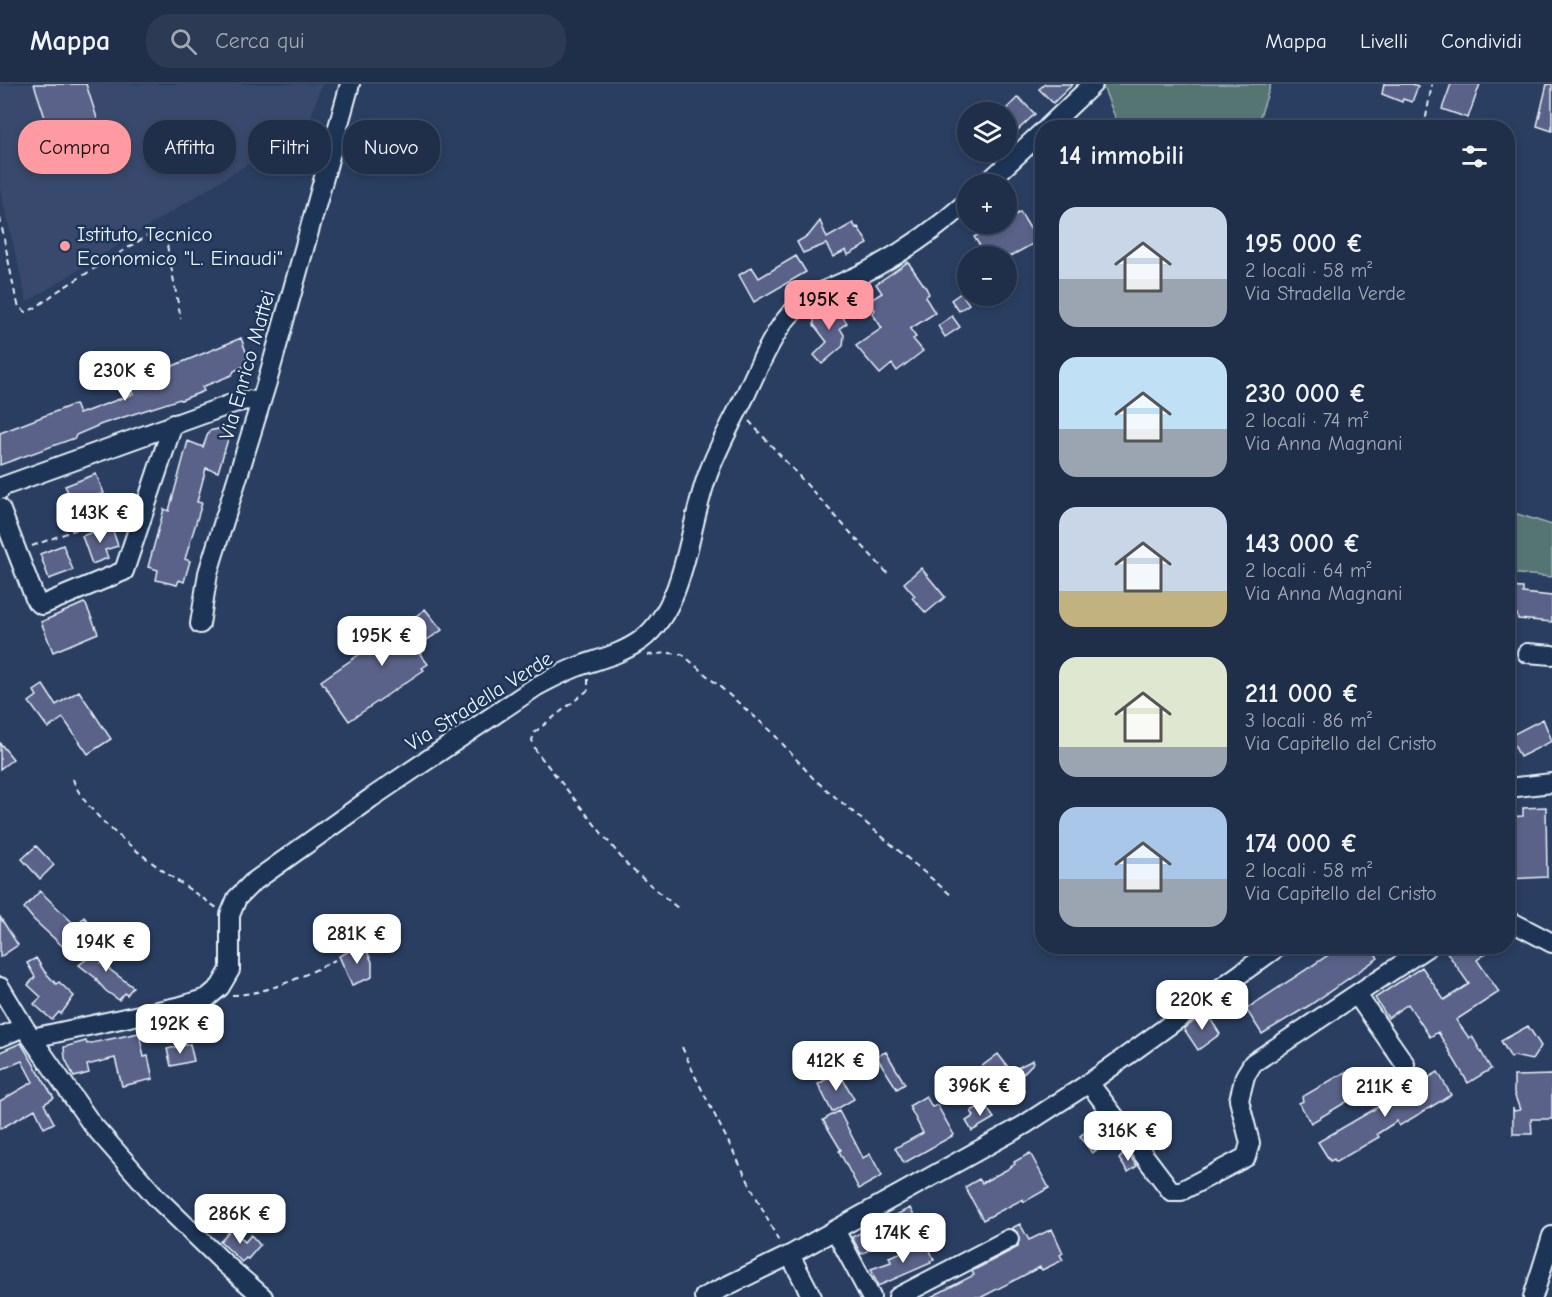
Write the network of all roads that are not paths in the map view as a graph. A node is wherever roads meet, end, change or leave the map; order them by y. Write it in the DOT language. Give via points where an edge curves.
graph roads {
  1 [pos="350,84"];
  2 [pos="1093,84"];
  3 [pos="1055,120"];
  4 [pos="1035,138"];
  5 [pos="997,174"];
  6 [pos="957,209"];
  7 [pos="260,402"];
  8 [pos="173,424"];
  9 [pos="149,433"];
  10 [pos="163,453"];
  11 [pos="0,490"];
  12 [pos="0,508"];
  13 [pos="200,624"];
  14 [pos="1527,653"];
  15 [pos="1552,655"];
  16 [pos="1552,783"];
  17 [pos="1515,785"];
  18 [pos="1515,924"];
  19 [pos="1552,943"];
  20 [pos="1268,954"];
  21 [pos="1417,954"];
  22 [pos="0,987"];
  23 [pos="1357,995"];
  24 [pos="28,1033"];
  25 [pos="0,1036"];
  26 [pos="1405,1064"];
  27 [pos="1089,1083"];
  28 [pos="835,1230"];
  29 [pos="1552,1236"];
  30 [pos="1009,1239"];
  31 [pos="789,1256"];
  32 [pos="263,1297"];
  33 [pos="704,1297"];
  34 [pos="812,1297"];
  35 [pos="871,1297"];
  36 [pos="898,1297"];
  37 [pos="1533,1297"];
  1 -- 7 [label="street, Via Enrico Mattei"];
  2 -- 3 [label="street"];
  4 -- 5 [label="street"];
  6 -- 24 [label="street, Via Stradella Verde" via="901,252 829,288 802,304 784,321 770,342 705,484 672,601 641,640 537,686 252,883 237,898 230,915 230,970 220,987 207,998"];
  7 -- 8 [label="street" via="234,403"];
  7 -- 13 [label="street, Via Enrico Mattei" via="208,573"];
  8 -- 9 [label="street"];
  8 -- 10 [label="street"];
  9 -- 10 [label="street"];
  9 -- 11 [label="street"];
  10 -- 12 [label="street" via="124,572 42,604 36,601"];
  14 -- 15 [label="street"];
  16 -- 17 [label="street"];
  18 -- 19 [label="street"];
  20 -- 27 [label="street"];
  21 -- 23 [label="street"];
  22 -- 24 [label="street"];
  23 -- 26 [label="street"];
  23 -- 27 [label="street" via="1253,1063 1239,1100 1250,1143 1246,1157 1181,1191 1171,1191"];
  24 -- 25 [label="street"];
  24 -- 32 [label="street" via="91,1123 157,1198"];
  27 -- 28 [label="street" via="1024,1125"];
  28 -- 31 [label="street"];
  28 -- 35 [label="street"];
  29 -- 37 [label="street"];
  30 -- 36 [label="street"];
  31 -- 33 [label="street"];
  31 -- 34 [label="street"];
}
